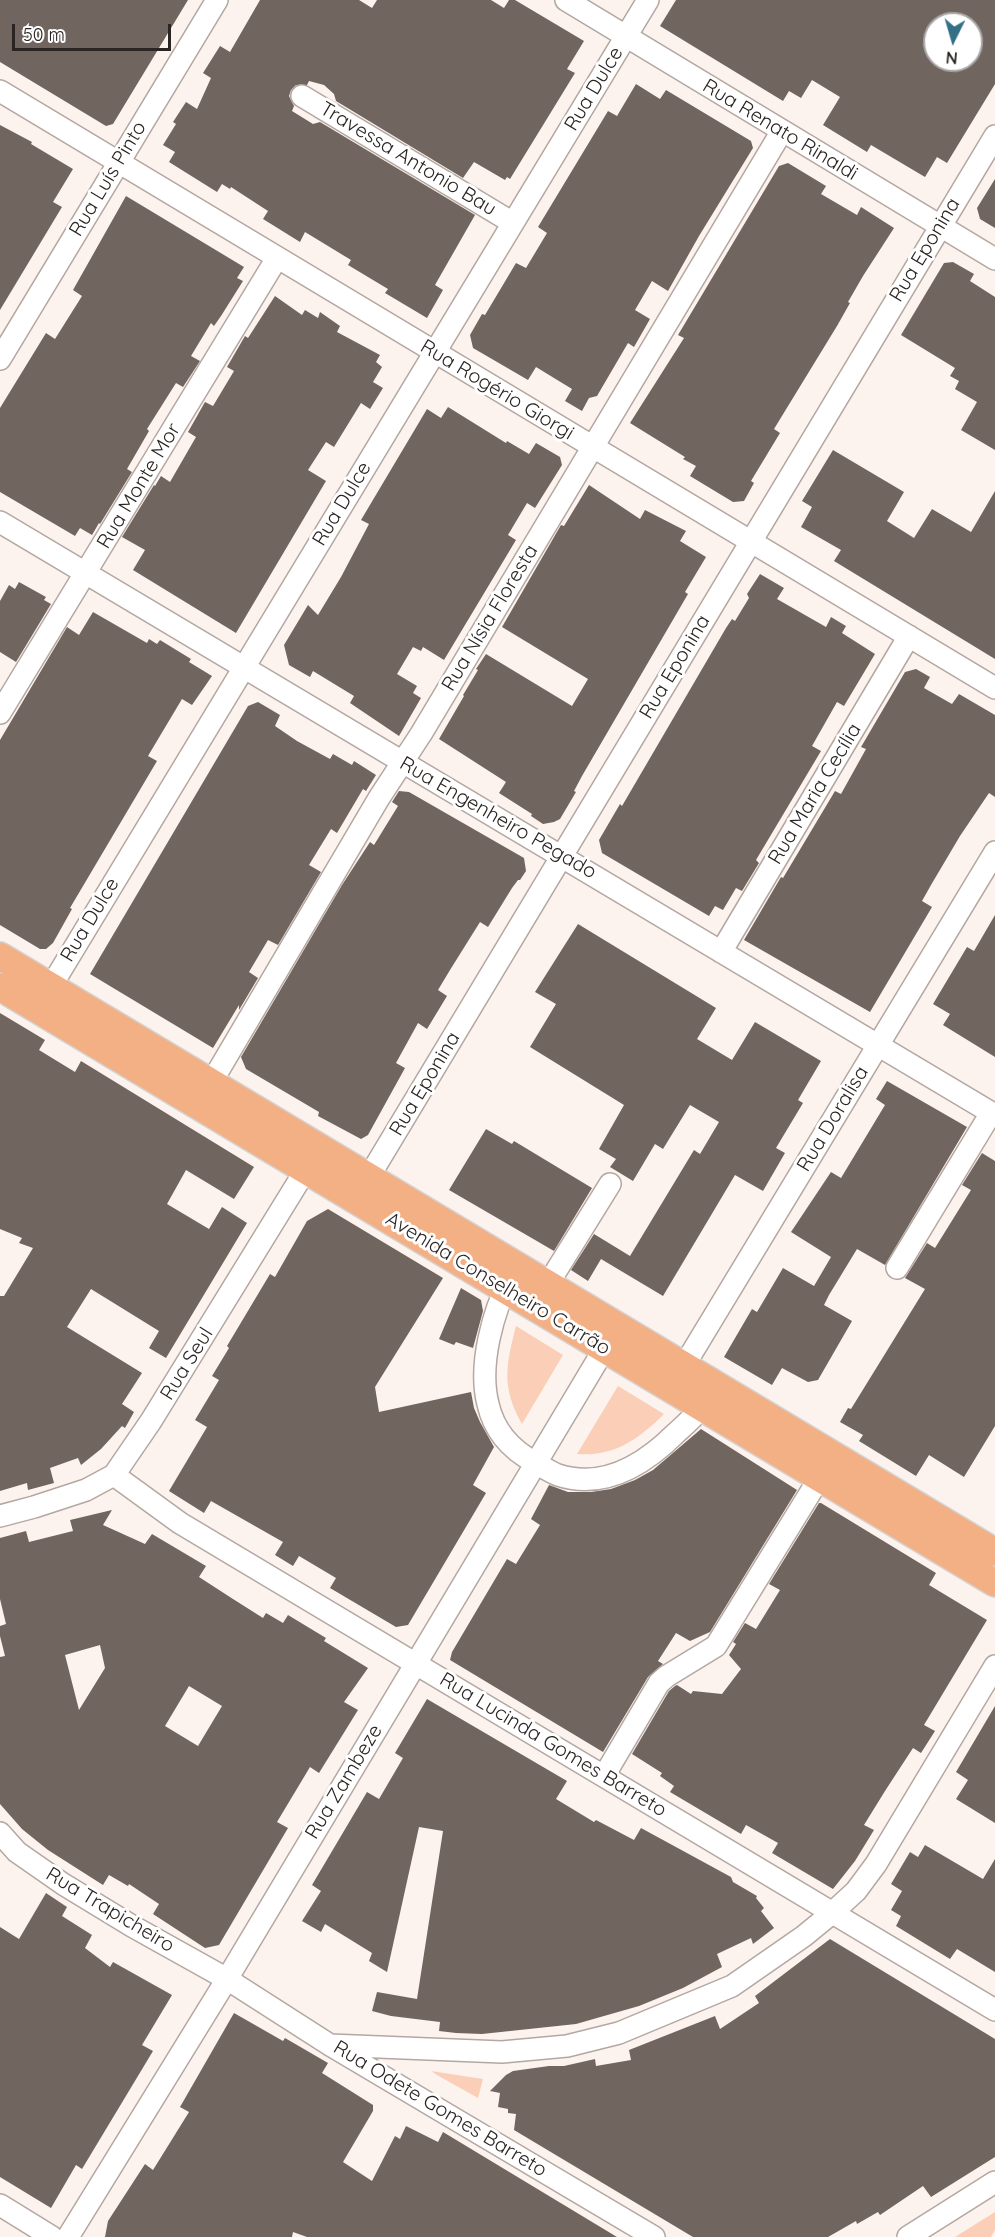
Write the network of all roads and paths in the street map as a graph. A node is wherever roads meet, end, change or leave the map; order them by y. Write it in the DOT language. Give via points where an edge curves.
graph roads {
  1 [pos="217,0"];
  2 [pos="566,0"];
  3 [pos="648,0"];
  4 [pos="627,36"];
  5 [pos="0,91"];
  6 [pos="302,96"];
  7 [pos="782,131"];
  8 [pos="995,136"];
  9 [pos="118,162"];
  10 [pos="513,223"];
  11 [pos="940,226"];
  12 [pos="277,258"];
  13 [pos="995,259"];
  14 [pos="434,352"];
  15 [pos="0,359"];
  16 [pos="592,447"];
  17 [pos="0,522"];
  18 [pos="751,541"];
  19 [pos="86,573"];
  20 [pos="909,636"];
  21 [pos="243,667"];
  22 [pos="995,688"];
  23 [pos="0,713"];
  24 [pos="403,762"];
  25 [pos="995,852"];
  26 [pos="561,856"];
  27 [pos="721,952"];
  28 [pos="0,956"];
  29 [pos="0,987"];
  30 [pos="44,998"];
  31 [pos="878,1046"];
  32 [pos="205,1094"];
  33 [pos="993,1114"];
  34 [pos="313,1158"];
  35 [pos="610,1184"];
  36 [pos="363,1188"];
  37 [pos="897,1268"];
  38 [pos="511,1277"];
  39 [pos="548,1284"];
  40 [pos="611,1337"];
  41 [pos="678,1377"];
  42 [pos="710,1396"];
  43 [pos="535,1462"];
  44 [pos="114,1475"];
  45 [pos="819,1477"];
  46 [pos="0,1516"];
  47 [pos="995,1552"];
  48 [pos="993,1578"];
  49 [pos="415,1662"];
  50 [pos="995,1666"];
  51 [pos="604,1776"];
  52 [pos="0,1833"];
  53 [pos="832,1913"];
  54 [pos="227,1979"];
  55 [pos="995,2010"];
  56 [pos="330,2045"];
  57 [pos="995,2182"];
  58 [pos="0,2205"];
  59 [pos="52,2237"];
  60 [pos="68,2237"];
  61 [pos="654,2237"];
  62 [pos="908,2237"];
  1 -- 9 [label="street, Rua Luís Pinto"];
  2 -- 4 [label="street, Rua Renato Rinaldi"];
  3 -- 4 [label="street, Rua Dulce"];
  4 -- 7 [label="street, Rua Renato Rinaldi"];
  4 -- 10 [label="street, Rua Dulce"];
  5 -- 9 [label="street, Rua Rogério Giorgi"];
  6 -- 10 [label="street, Travessa Antonio Bau"];
  7 -- 11 [label="street, Rua Renato Rinaldi"];
  7 -- 16 [label="street, Rua Nísia Floresta"];
  8 -- 11 [label="street, Rua Eponina"];
  9 -- 12 [label="street, Rua Rogério Giorgi"];
  9 -- 15 [label="street, Rua Luís Pinto"];
  10 -- 14 [label="street, Rua Dulce"];
  11 -- 13 [label="street, Rua Renato Rinaldi"];
  11 -- 18 [label="street, Rua Eponina"];
  12 -- 14 [label="street, Rua Rogério Giorgi"];
  12 -- 19 [label="street, Rua Monte Mor"];
  14 -- 16 [label="street, Rua Rogério Giorgi"];
  14 -- 21 [label="street, Rua Dulce"];
  16 -- 18 [label="street, Rua Rogério Giorgi"];
  16 -- 24 [label="street, Rua Nísia Floresta"];
  17 -- 19 [label="street, Rua Engenheiro Pegado"];
  18 -- 20 [label="street, Rua Rogério Giorgi"];
  18 -- 26 [label="street, Rua Eponina"];
  19 -- 21 [label="street, Rua Engenheiro Pegado"];
  19 -- 23 [label="street, Rua Monte Mor"];
  20 -- 22 [label="street, Rua Rogério Giorgi"];
  20 -- 27 [label="street, Rua Maria Cecília"];
  21 -- 24 [label="street, Rua Engenheiro Pegado"];
  21 -- 30 [label="street, Rua Dulce"];
  24 -- 26 [label="street, Rua Engenheiro Pegado"];
  24 -- 32 [label="street, Rua Nísia Floresta"];
  25 -- 31 [label="street, Rua Doralisa"];
  26 -- 27 [label="street, Rua Engenheiro Pegado"];
  26 -- 36 [label="street, Rua Eponina"];
  27 -- 31 [label="street, Rua Engenheiro Pegado"];
  28 -- 30 [label="main road, Avenida Conselheiro Carrão"];
  29 -- 30 [label="main road, Avenida Conselheiro Carrão"];
  30 -- 32 [label="main road, Avenida Conselheiro Carrão"];
  31 -- 33 [label="street, Rua Engenheiro Pegado"];
  31 -- 41 [label="street, Rua Doralisa"];
  32 -- 34 [label="main road, Avenida Conselheiro Carrão"];
  33 -- 37 [label="street"];
  34 -- 36 [label="main road, Avenida Conselheiro Carrão"];
  34 -- 44 [label="street, Rua Seul"];
  35 -- 39 [label="street"];
  36 -- 38 [label="main road, Avenida Conselheiro Carrão"];
  38 -- 39 [label="main road, Avenida Conselheiro Carrão"];
  38 -- 40 [label="main road, Avenida Conselheiro Carrão"];
  38 -- 43 [label="street" via="489,1338 484,1367 488,1405 506,1443"];
  39 -- 40 [label="main road, Avenida Conselheiro Carrão"];
  40 -- 41 [label="main road, Avenida Conselheiro Carrão"];
  40 -- 43 [label="street, Rua Zambeze"];
  41 -- 42 [label="main road, Avenida Conselheiro Carrão"];
  42 -- 43 [label="street" via="659,1450 636,1467 616,1475 559,1475"];
  42 -- 45 [label="main road, Avenida Conselheiro Carrão"];
  42 -- 47 [label="main road, Avenida Conselheiro Carrão"];
  43 -- 49 [label="street, Rua Zambeze"];
  44 -- 46 [label="street, Rua Seul" via="86,1490"];
  44 -- 49 [label="street, Rua Lucinda Gomes Barreto" via="180,1523"];
  45 -- 48 [label="main road, Avenida Conselheiro Carrão"];
  45 -- 51 [label="street" via="716,1646 659,1683"];
  49 -- 51 [label="street, Rua Lucinda Gomes Barreto"];
  49 -- 54 [label="street, Rua Zambeze"];
  50 -- 53 [label="street" via="876,1864 856,1891"];
  51 -- 53 [label="street, Rua Lucinda Gomes Barreto"];
  52 -- 54 [label="street, Rua Trapicheiro" via="17,1852 63,1884"];
  53 -- 55 [label="street, Rua Lucinda Gomes Barreto"];
  53 -- 56 [label="street" via="732,1986 619,2033 567,2046 502,2052"];
  54 -- 56 [label="street, Rua Odete Gomes Barreto"];
  54 -- 60 [label="street, Rua Zambeze"];
  56 -- 61 [label="street, Rua Odete Gomes Barreto"];
  57 -- 62 [label="street"];
  58 -- 59 [label="street"];
}
